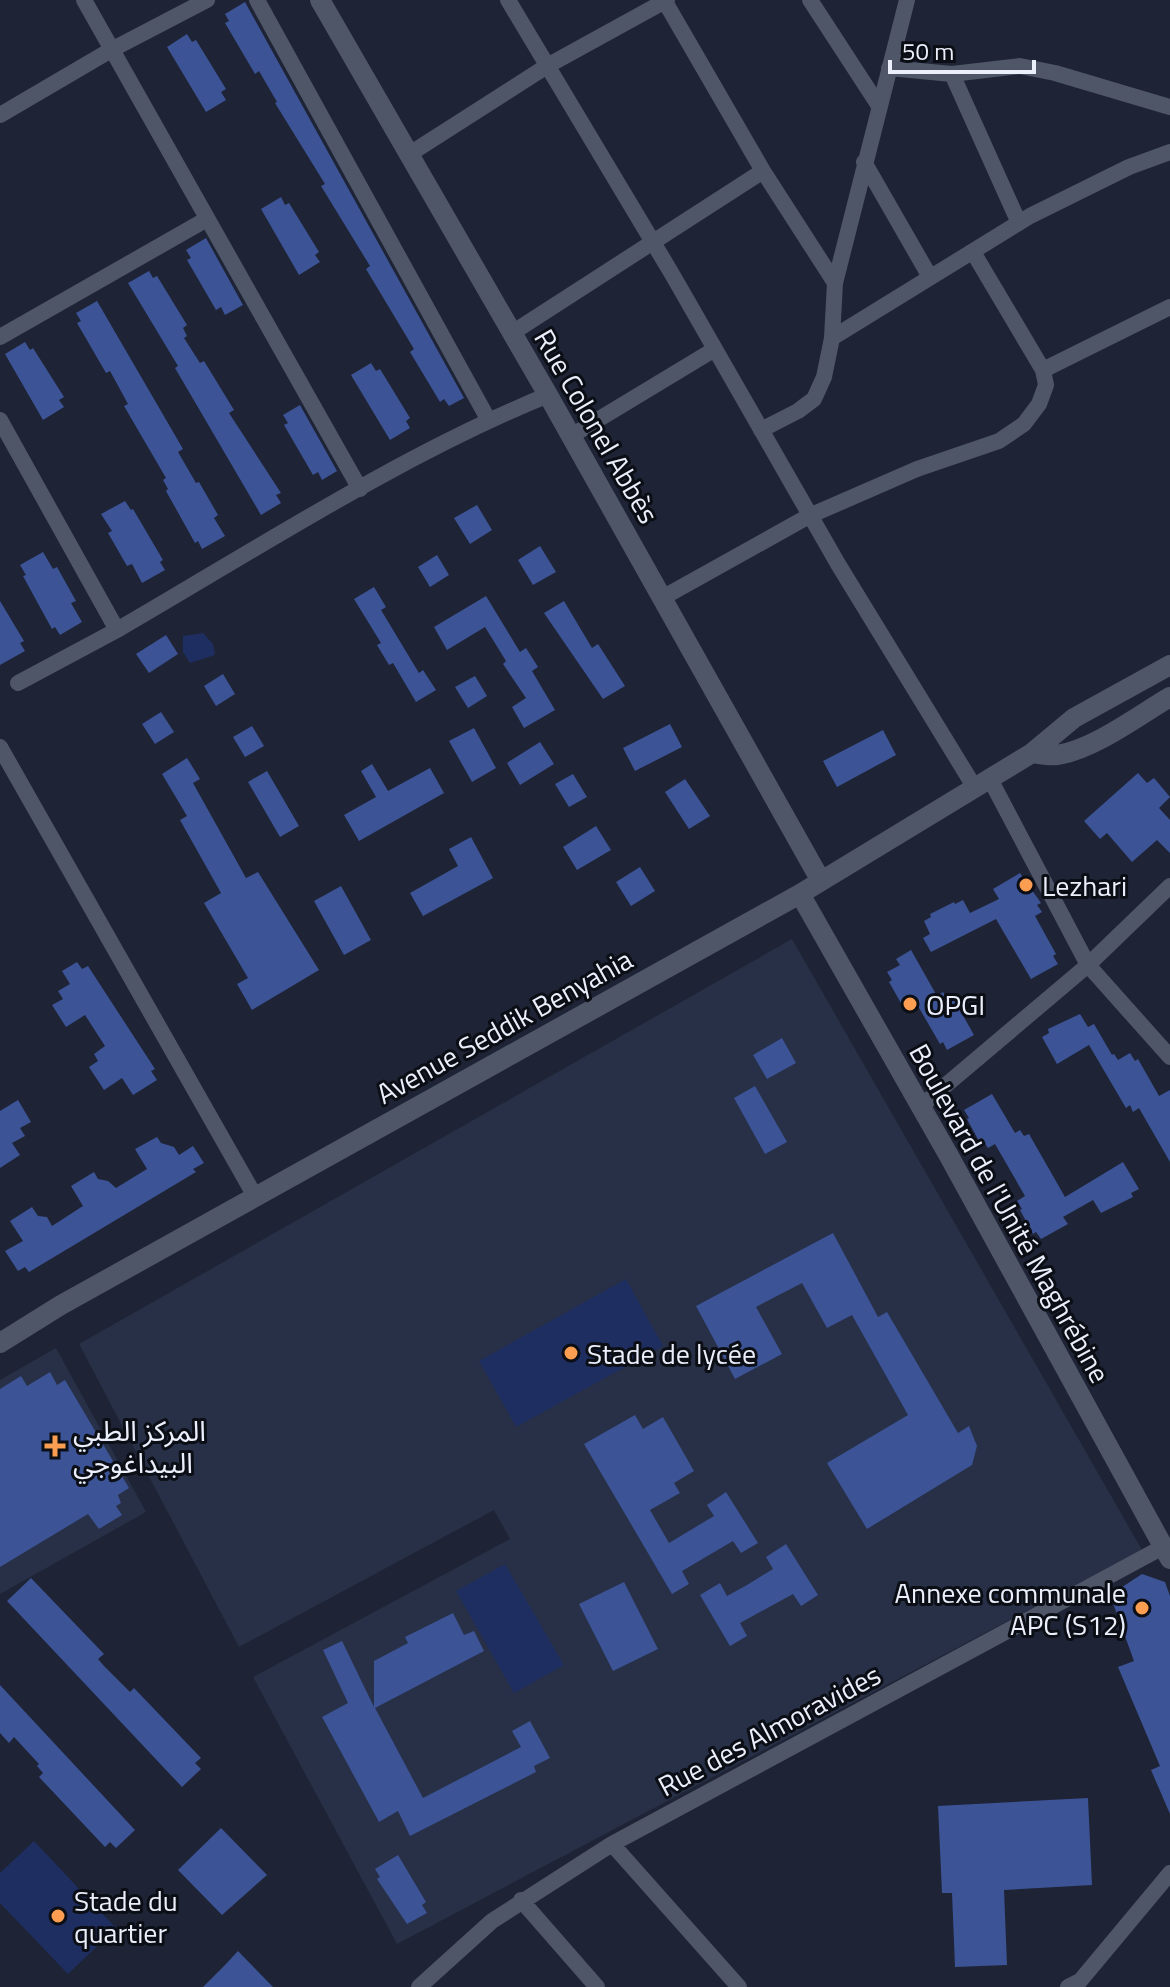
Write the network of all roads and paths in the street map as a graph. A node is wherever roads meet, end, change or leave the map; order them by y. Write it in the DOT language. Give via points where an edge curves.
graph roads {
  1 [pos="84,0"];
  2 [pos="207,0"];
  3 [pos="257,0"];
  4 [pos="320,0"];
  5 [pos="508,0"];
  6 [pos="665,0"];
  7 [pos="810,0"];
  8 [pos="907,0"];
  9 [pos="111,50"];
  10 [pos="547,66"];
  11 [pos="889,68"];
  12 [pos="952,74"];
  13 [pos="879,106"];
  14 [pos="1170,107"];
  15 [pos="0,115"];
  16 [pos="1170,152"];
  17 [pos="408,155"];
  18 [pos="864,162"];
  19 [pos="763,171"];
  20 [pos="207,219"];
  21 [pos="1019,223"];
  22 [pos="653,243"];
  23 [pos="973,252"];
  24 [pos="930,277"];
  25 [pos="835,283"];
  26 [pos="1170,307"];
  27 [pos="512,333"];
  28 [pos="0,337"];
  29 [pos="832,338"];
  30 [pos="715,349"];
  31 [pos="1043,370"];
  32 [pos="548,395"];
  33 [pos="488,419"];
  34 [pos="0,420"];
  35 [pos="761,430"];
  36 [pos="571,436"];
  37 [pos="360,489"];
  38 [pos="809,516"];
  39 [pos="662,598"];
  40 [pos="117,630"];
  41 [pos="1170,665"];
  42 [pos="18,683"];
  43 [pos="1170,697"];
  44 [pos="0,747"];
  45 [pos="1032,753"];
  46 [pos="982,784"];
  47 [pos="821,881"];
  48 [pos="1170,886"];
  49 [pos="800,894"];
  50 [pos="1088,965"];
  51 [pos="1170,1057"];
  52 [pos="920,1107"];
  53 [pos="256,1198"];
  54 [pos="0,1343"];
  55 [pos="1166,1553"];
  56 [pos="612,1844"];
  57 [pos="1170,1873"];
  58 [pos="521,1900"];
  59 [pos="419,1987"];
  60 [pos="597,1987"];
  61 [pos="739,1987"];
  62 [pos="1068,1987"];
  1 -- 9 [label="street"];
  2 -- 9 [label="street"];
  3 -- 33 [label="street"];
  4 -- 17 [label="street, Rue Colonel Abbès"];
  5 -- 10 [label="street"];
  6 -- 10 [label="street"];
  6 -- 19 [label="street"];
  7 -- 13 [label="street"];
  8 -- 11 [label="street"];
  9 -- 15 [label="street"];
  9 -- 20 [label="street"];
  10 -- 17 [label="street"];
  10 -- 22 [label="street"];
  11 -- 12 [label="street"];
  11 -- 13 [label="street"];
  12 -- 14 [label="street" via="1020,66"];
  12 -- 21 [label="street"];
  13 -- 18 [label="street"];
  16 -- 21 [label="street"];
  17 -- 27 [label="street, Rue Colonel Abbès"];
  18 -- 24 [label="street"];
  18 -- 25 [label="street"];
  19 -- 22 [label="street"];
  19 -- 25 [label="street"];
  20 -- 28 [label="street"];
  20 -- 37 [label="street"];
  21 -- 23 [label="street"];
  22 -- 27 [label="street"];
  22 -- 30 [label="street"];
  23 -- 24 [label="street"];
  23 -- 31 [label="street"];
  24 -- 29 [label="street"];
  25 -- 29 [label="street"];
  26 -- 31 [label="street"];
  27 -- 32 [label="street, Rue Colonel Abbès"];
  29 -- 35 [label="street" via="814,399"];
  30 -- 35 [label="street"];
  30 -- 36 [label="street"];
  31 -- 38 [label="street" via="1046,385 1039,404 1024,424 999,441"];
  32 -- 33 [label="street"];
  32 -- 36 [label="street, Rue Colonel Abbès"];
  33 -- 37 [label="street"];
  34 -- 40 [label="street"];
  35 -- 38 [label="street"];
  36 -- 39 [label="street, Rue Colonel Abbès"];
  37 -- 40 [label="street"];
  38 -- 39 [label="street"];
  38 -- 46 [label="street"];
  39 -- 47 [label="street, Rue Colonel Abbès"];
  40 -- 42 [label="street"];
  41 -- 45 [label="street, Avenue Seddik Benyahia" via="1074,718"];
  43 -- 45 [label="street" via="1071,751 1055,756"];
  44 -- 53 [label="street"];
  45 -- 46 [label="street, Avenue Seddik Benyahia"];
  46 -- 47 [label="street, Avenue Seddik Benyahia"];
  46 -- 50 [label="street"];
  47 -- 49 [label="street, Avenue Seddik Benyahia"];
  48 -- 50 [label="street"];
  49 -- 52 [label="street, Boulevard de l'Unité Maghrébine"];
  49 -- 53 [label="street, Avenue Seddik Benyahia"];
  50 -- 51 [label="street"];
  50 -- 52 [label="street"];
  52 -- 55 [label="street, Boulevard de l'Unité Maghrébine"];
  53 -- 54 [label="street, Avenue Seddik Benyahia"];
  55 -- 56 [label="street, Rue des Almoravides"];
  56 -- 58 [label="street, Rue des Almoravides"];
  56 -- 61 [label="street"];
  57 -- 62 [label="street" via="1080,1981"];
  58 -- 59 [label="street, Rue des Almoravides"];
  58 -- 60 [label="street"];
}
